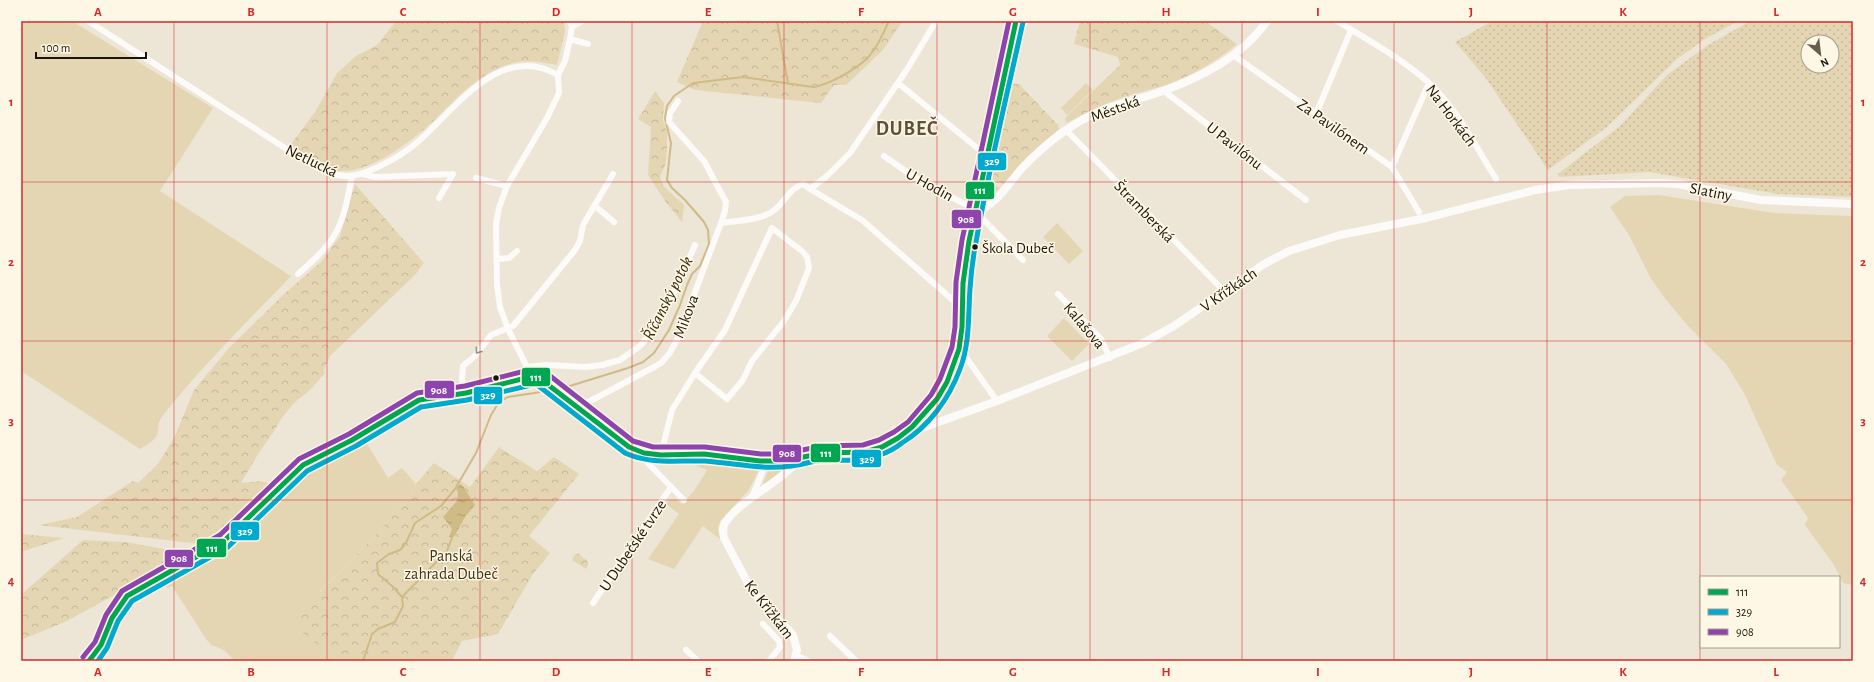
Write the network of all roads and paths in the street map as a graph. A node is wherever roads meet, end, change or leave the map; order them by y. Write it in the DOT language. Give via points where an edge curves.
graph roads {
  1 [pos="88,21"];
  2 [pos="582,21"];
  3 [pos="936,21"];
  4 [pos="1016,21"];
  5 [pos="1267,21"];
  6 [pos="1337,21"];
  7 [pos="571,24"];
  8 [pos="1351,30"];
  9 [pos="570,39"];
  10 [pos="588,44"];
  11 [pos="1233,55"];
  12 [pos="558,75"];
  13 [pos="898,83"];
  14 [pos="1429,83"];
  15 [pos="1164,91"];
  16 [pos="678,101"];
  17 [pos="1316,114"];
  18 [pos="1066,130"];
  19 [pos="884,156"];
  20 [pos="987,156"];
  21 [pos="1392,167"];
  22 [pos="362,174"];
  23 [pos="613,174"];
  24 [pos="352,176"];
  25 [pos="476,178"];
  26 [pos="1496,179"];
  27 [pos="1569,185"];
  28 [pos="507,186"];
  29 [pos="810,189"];
  30 [pos="439,198"];
  31 [pos="1306,200"];
  32 [pos="1853,204"];
  33 [pos="595,206"];
  34 [pos="975,212"];
  35 [pos="1419,212"];
  36 [pos="614,222"];
  37 [pos="721,223"];
  38 [pos="695,245"];
  39 [pos="517,251"];
  40 [pos="497,259"];
  41 [pos="1023,260"];
  42 [pos="298,274"];
  43 [pos="1224,291"];
  44 [pos="1058,294"];
  45 [pos="962,309"];
  46 [pos="508,329"];
  47 [pos="960,349"];
  48 [pos="1110,358"];
  49 [pos="527,367"];
  50 [pos="695,373"];
  51 [pos="530,377"];
  52 [pos="466,393"];
  53 [pos="998,401"];
  54 [pos="579,407"];
  55 [pos="902,435"];
  56 [pos="637,452"];
  57 [pos="661,454"];
  58 [pos="799,459"];
  59 [pos="767,461"];
  60 [pos="671,487"];
  61 [pos="751,499"];
  62 [pos="684,500"];
  63 [pos="593,603"];
  64 [pos="763,624"];
  65 [pos="830,636"];
  66 [pos="686,650"];
  67 [pos="795,658"];
  68 [pos="89,661"];
  69 [pos="698,661"];
  70 [pos="769,661"];
  71 [pos="808,661"];
  72 [pos="856,661"];
  1 -- 24 [label="street, Netlucká" via="299,157 336,175"];
  2 -- 7 [label="street"];
  3 -- 13 [label="street"];
  4 -- 20 [label="street"];
  5 -- 11 [label="street, Městská" via="1250,41"];
  6 -- 8 [label="street, Na Horkách"];
  7 -- 9 [label="street"];
  8 -- 14 [label="street, Na Horkách" via="1410,67"];
  8 -- 17 [label="street"];
  9 -- 10 [label="street"];
  9 -- 12 [label="street" via="565,61"];
  11 -- 15 [label="street, Městská" via="1199,76"];
  11 -- 17 [label="street, Za Pavilónem"];
  12 -- 22 [label="street, Netlucká" via="534,66 504,70 482,82 461,99 415,144 392,160"];
  12 -- 28 [label="street" via="559,93"];
  13 -- 20 [label="street"];
  13 -- 29 [label="street" via="850,153"];
  14 -- 21 [label="street"];
  14 -- 26 [label="street, Na Horkách" via="1463,125"];
  15 -- 18 [label="street, Městská" via="1093,114"];
  15 -- 31 [label="street, U Pavilónu"];
  16 -- 37 [label="street, Mikova" via="670,114 669,122 704,161 726,202"];
  17 -- 21 [label="street, Za Pavilónem"];
  18 -- 34 [label="street, Městská" via="1026,164 988,207"];
  18 -- 43 [label="street, Štramberská"];
  19 -- 34 [label="street, U Hodin" via="921,182 971,206"];
  20 -- 34 [label="street"];
  21 -- 35 [label="street, Za Pavilónem"];
  22 -- 24 [label="street, Netlucká"];
  22 -- 30 [label="street" via="375,177 453,174"];
  23 -- 33 [label="street"];
  24 -- 42 [label="street" via="344,211 334,235 316,258"];
  25 -- 28 [label="street"];
  27 -- 32 [label="street, Slatiny" via="1678,184 1761,200"];
  27 -- 43 [label="street, V Křížkách" via="1535,190 1426,218 1314,242 1264,264"];
  28 -- 40 [label="street" via="498,208"];
  29 -- 37 [label="street" via="803,184 790,191 772,212 764,216"];
  29 -- 45 [label="street" via="862,220"];
  33 -- 36 [label="street"];
  33 -- 46 [label="street" via="583,225 578,245"];
  34 -- 41 [label="street"];
  34 -- 45 [label="street" via="965,268"];
  37 -- 54 [label="street, Mikova" via="677,340 669,354 656,366"];
  38 -- 49 [label="street, Mikova" via="678,287 657,326 640,346 620,360 602,365"];
  39 -- 40 [label="street" via="509,258"];
  40 -- 46 [label="street" via="499,298"];
  43 -- 48 [label="street, V Křížkách" via="1159,335"];
  44 -- 48 [label="street, Kalašova" via="1101,339"];
  45 -- 47 [label="street"];
  46 -- 49 [label="street"];
  46 -- 52 [label="street, one-way" via="491,335 476,355 463,366 462,380"];
  47 -- 53 [label="street"];
  47 -- 55 [label="street" via="943,389"];
  48 -- 53 [label="street, V Křížkách"];
  49 -- 51 [label="street"];
  50 -- 50 [label="street" via="725,330 772,228 807,257 809,268 796,301 752,361 744,380 727,399"];
  50 -- 57 [label="street" via="672,410"];
  51 -- 52 [label="street"];
  51 -- 54 [label="street" via="538,377 545,381"];
  52 -- 68 [label="street" via="418,400 352,440 303,465 224,541 127,596 112,618 101,645"];
  53 -- 55 [label="street, V Křížkách"];
  54 -- 56 [label="street"];
  55 -- 58 [label="street" via="866,452 822,453"];
  56 -- 57 [label="street"];
  56 -- 60 [label="street"];
  57 -- 59 [label="street" via="696,454"];
  58 -- 59 [label="street"];
  58 -- 61 [label="street" via="784,476"];
  59 -- 61 [label="street"];
  60 -- 62 [label="street"];
  60 -- 63 [label="street, U Dubečské tvrze"];
  61 -- 67 [label="street, Ke Křížkám" via="725,523 722,528 724,538 752,591 793,635 797,645"];
  64 -- 70 [label="street" via="779,641 780,647"];
  65 -- 72 [label="street"];
  66 -- 69 [label="street"];
  67 -- 71 [label="street"];
}
